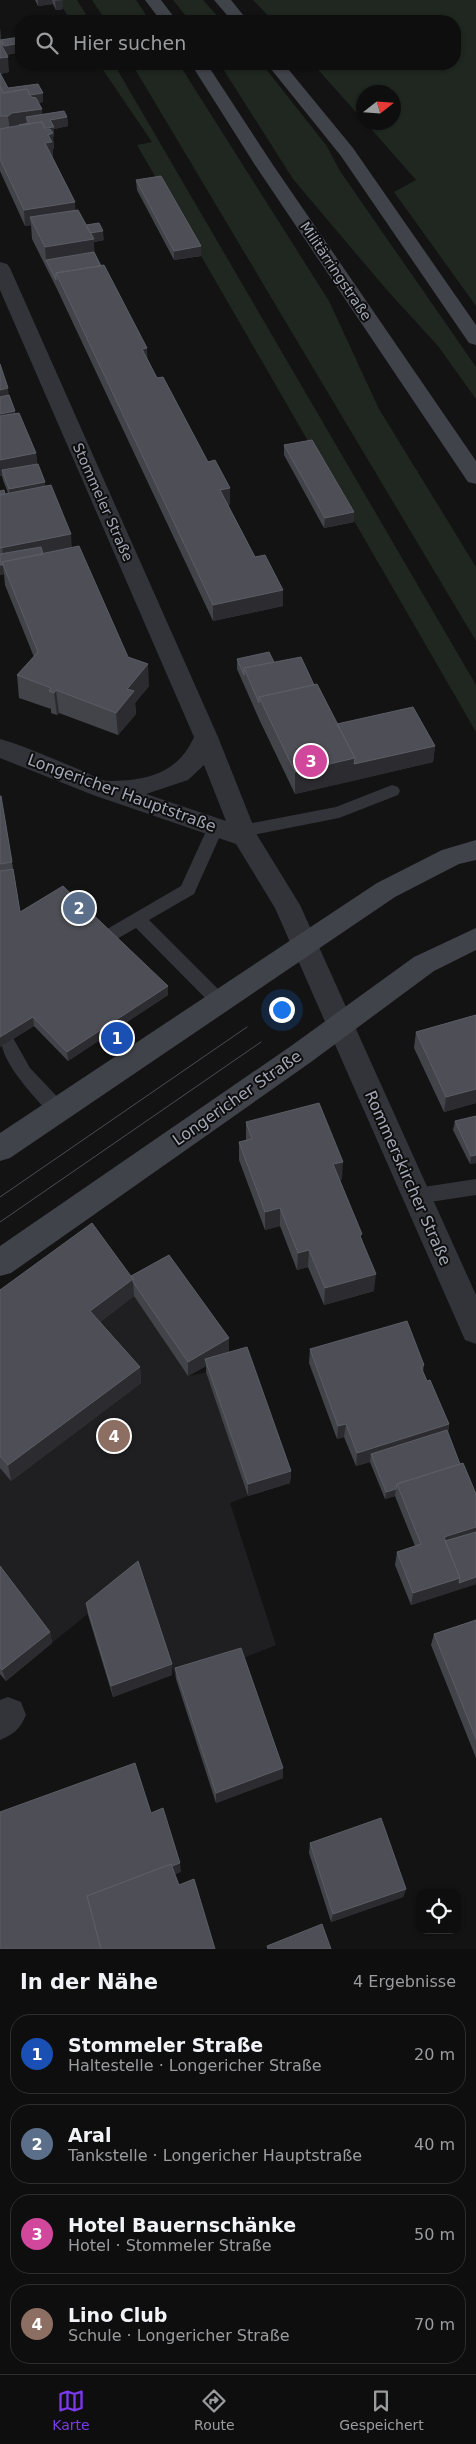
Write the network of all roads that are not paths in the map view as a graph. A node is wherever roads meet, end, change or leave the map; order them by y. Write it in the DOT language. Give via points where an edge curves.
graph roads {
  1 [pos="153,0"];
  2 [pos="222,0"];
  3 [pos="164,15"];
  4 [pos="235,15"];
  5 [pos="203,70"];
  6 [pos="280,70"];
  7 [pos="0,268"];
  8 [pos="476,338"];
  9 [pos="476,477"];
  10 [pos="206,737"];
  11 [pos="0,748"];
  12 [pos="102,789"];
  13 [pos="392,791"];
  14 [pos="216,827"];
  15 [pos="476,832"];
  16 [pos="243,834"];
  17 [pos="464,854"];
  18 [pos="138,919"];
  19 [pos="108,937"];
  20 [pos="476,938"];
  21 [pos="305,945"];
  22 [pos="220,1002"];
  23 [pos="341,1025"];
  24 [pos="7,1043"];
  25 [pos="58,1110"];
  26 [pos="0,1149"];
  27 [pos="476,1187"];
  28 [pos="416,1196"];
  29 [pos="0,1263"];
  30 [pos="475,1325"];
  1 -- 3 [label="main road"];
  2 -- 4 [label="main road"];
  5 -- 9 [label="main road, Militärringstraße"];
  6 -- 8 [label="main road" via="347,152"];
  7 -- 10 [label="street, Stommeler Straße"];
  10 -- 12 [label="street" via="195,760 178,775 134,788"];
  10 -- 16 [label="street, Stommeler Straße"];
  11 -- 12 [label="street, Longericher Hauptstraße"];
  12 -- 14 [label="street, Longericher Hauptstraße"];
  13 -- 16 [label="lane" via="339,812"];
  14 -- 16 [label="street, Longericher Hauptstraße"];
  14 -- 18 [label="lane" via="188,890"];
  15 -- 17 [label="main road"];
  16 -- 21 [label="street, Stommeler Straße" via="287,905"];
  17 -- 21 [label="main road" via="386,890"];
  18 -- 19 [label="lane"];
  18 -- 22 [label="lane"];
  20 -- 23 [label="main road, Longericher Straße" via="424,964"];
  21 -- 22 [label="main road"];
  21 -- 23 [label="street, Stommeler Straße"];
  22 -- 25 [label="main road"];
  23 -- 28 [label="street, Rommerskircher Straße"];
  23 -- 29 [label="main road, Longericher Straße"];
  24 -- 25 [label="lane" via="24,1073"];
  25 -- 26 [label="main road"];
  27 -- 28 [label="lane"];
  28 -- 30 [label="street, Rommerskircher Straße"];
}
